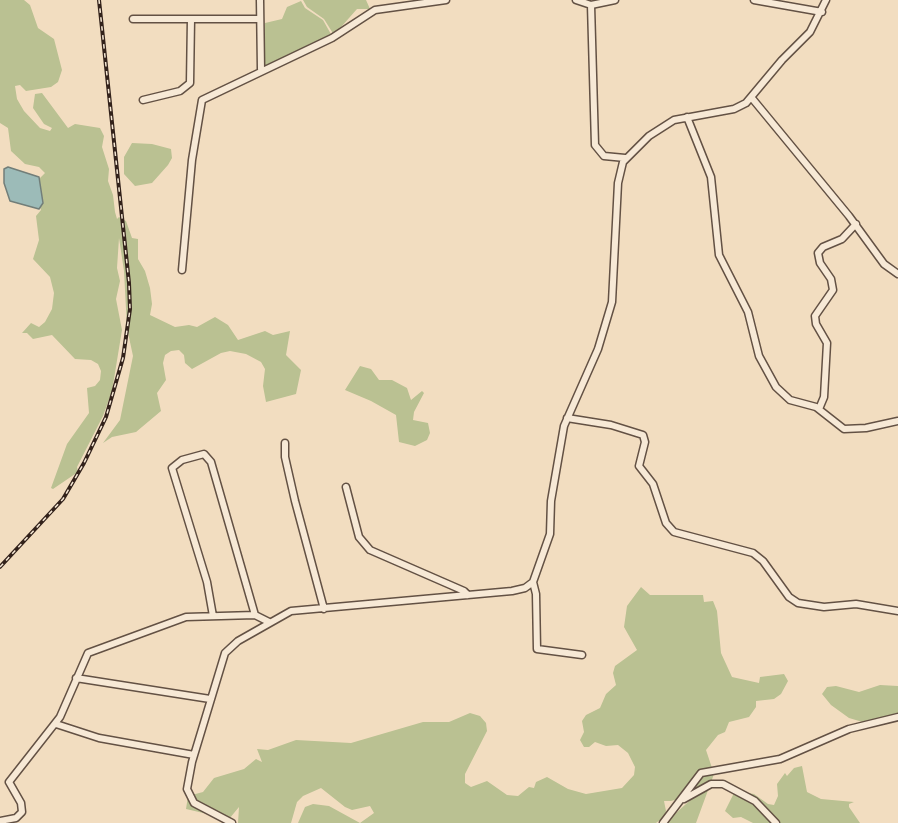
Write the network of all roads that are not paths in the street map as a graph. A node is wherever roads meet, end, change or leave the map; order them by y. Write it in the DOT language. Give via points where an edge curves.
graph roads {
  1 [pos="260,0"];
  2 [pos="446,0"];
  3 [pos="576,0"];
  4 [pos="615,0"];
  5 [pos="754,0"];
  6 [pos="826,0"];
  7 [pos="591,5"];
  8 [pos="822,12"];
  9 [pos="134,19"];
  10 [pos="191,19"];
  11 [pos="261,19"];
  12 [pos="261,69"];
  13 [pos="751,97"];
  14 [pos="142,100"];
  15 [pos="687,117"];
  16 [pos="625,158"];
  17 [pos="856,225"];
  18 [pos="183,270"];
  19 [pos="898,274"];
  20 [pos="819,409"];
  21 [pos="567,418"];
  22 [pos="898,421"];
  23 [pos="285,443"];
  24 [pos="346,487"];
  25 [pos="533,582"];
  26 [pos="468,595"];
  27 [pos="324,609"];
  28 [pos="898,611"];
  29 [pos="255,615"];
  30 [pos="213,616"];
  31 [pos="269,622"];
  32 [pos="582,655"];
  33 [pos="76,678"];
  34 [pos="210,699"];
  35 [pos="898,717"];
  36 [pos="56,724"];
  37 [pos="194,755"];
  38 [pos="681,801"];
  39 [pos="0,821"];
  40 [pos="232,823"];
  41 [pos="663,823"];
  42 [pos="776,823"];
  1 -- 11 [label="street"];
  2 -- 18 [label="street" via="375,10 332,38 202,100 192,160"];
  3 -- 7 [label="street"];
  4 -- 7 [label="street"];
  5 -- 8 [label="street"];
  6 -- 8 [label="street"];
  7 -- 16 [label="street" via="595,146 604,156"];
  8 -- 13 [label="street" via="810,32"];
  9 -- 10 [label="street"];
  10 -- 11 [label="street"];
  10 -- 14 [label="street" via="188,86"];
  11 -- 12 [label="street"];
  13 -- 15 [label="street" via="734,110"];
  13 -- 17 [label="street"];
  15 -- 16 [label="street" via="663,126"];
  15 -- 20 [label="street" via="711,177 719,255 748,312 759,356 784,396"];
  16 -- 21 [label="street" via="618,183 612,302 598,349"];
  17 -- 19 [label="street" via="884,264"];
  17 -- 20 [label="street" via="818,253 832,290 815,316 827,343 824,397"];
  20 -- 22 [label="street" via="844,429"];
  21 -- 25 [label="street" via="554,482 550,534"];
  21 -- 28 [label="street" via="643,435 639,466 653,484 666,523 674,532 753,553 798,603"];
  23 -- 27 [label="street" via="295,501"];
  24 -- 26 [label="street" via="359,537 370,550"];
  25 -- 26 [label="street" via="525,588"];
  25 -- 32 [label="street" via="537,649"];
  26 -- 27 [label="street"];
  27 -- 31 [label="street" via="291,611"];
  29 -- 30 [label="street"];
  29 -- 30 [label="street" via="210,462 204,454 182,460 172,468 207,582"];
  29 -- 31 [label="street"];
  30 -- 33 [label="street" via="181,618 88,652"];
  31 -- 34 [label="street" via="225,653"];
  33 -- 34 [label="street"];
  33 -- 36 [label="street"];
  34 -- 37 [label="street"];
  35 -- 38 [label="street" via="849,729 780,759 701,773"];
  36 -- 37 [label="street" via="99,738"];
  36 -- 39 [label="street" via="9,782 22,812 16,818"];
  37 -- 40 [label="street" via="187,783 190,798"];
  38 -- 41 [label="street"];
  38 -- 42 [label="street" via="711,784 723,784 755,801"];
}
